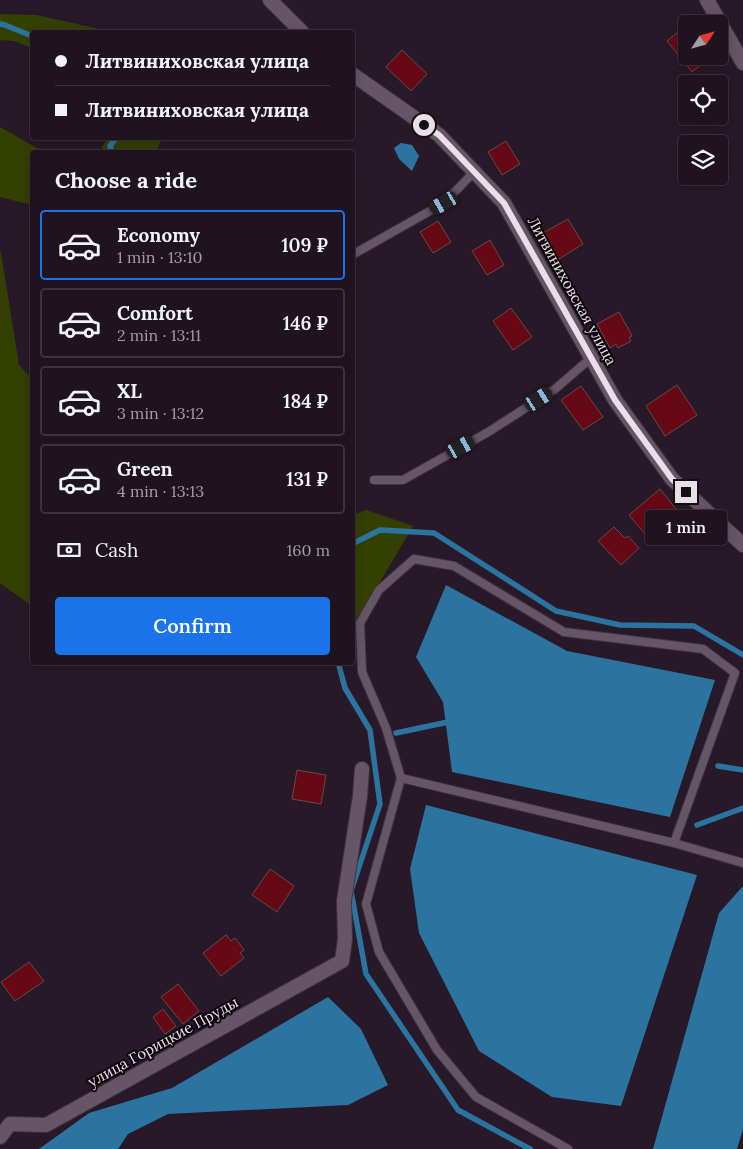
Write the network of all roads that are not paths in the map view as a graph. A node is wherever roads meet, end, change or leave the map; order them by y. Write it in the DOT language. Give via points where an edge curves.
graph roads {
  1 [pos="270,0"];
  2 [pos="707,0"];
  3 [pos="300,30"];
  4 [pos="743,64"];
  5 [pos="355,76"];
  6 [pos="474,172"];
  7 [pos="355,253"];
  8 [pos="591,358"];
  9 [pos="374,480"];
  10 [pos="743,545"];
  11 [pos="362,769"];
  12 [pos="401,778"];
  13 [pos="674,843"];
  14 [pos="743,862"];
  15 [pos="0,1137"];
  16 [pos="568,1149"];
  1 -- 3 [label="street"];
  2 -- 4 [label="street"];
  5 -- 6 [label="street, Литвиниховская улица" via="439,135"];
  6 -- 7 [label="lane" via="444,203"];
  6 -- 8 [label="street, Литвиниховская улица" via="504,203"];
  8 -- 9 [label="lane" via="555,389 490,431 403,480"];
  8 -- 10 [label="street, Литвиниховская улица" via="615,400 672,479"];
  11 -- 15 [label="street, улица Горицкие Пруды" via="344,901 342,962 46,1125 10,1124"];
  12 -- 13 [label="lane"];
  12 -- 13 [label="lane" via="386,728 362,672 360,623 379,590 414,559 454,566 564,632 704,649 735,673"];
  12 -- 16 [label="lane" via="366,904 379,952 437,1050 476,1097"];
  13 -- 14 [label="lane"];
}
